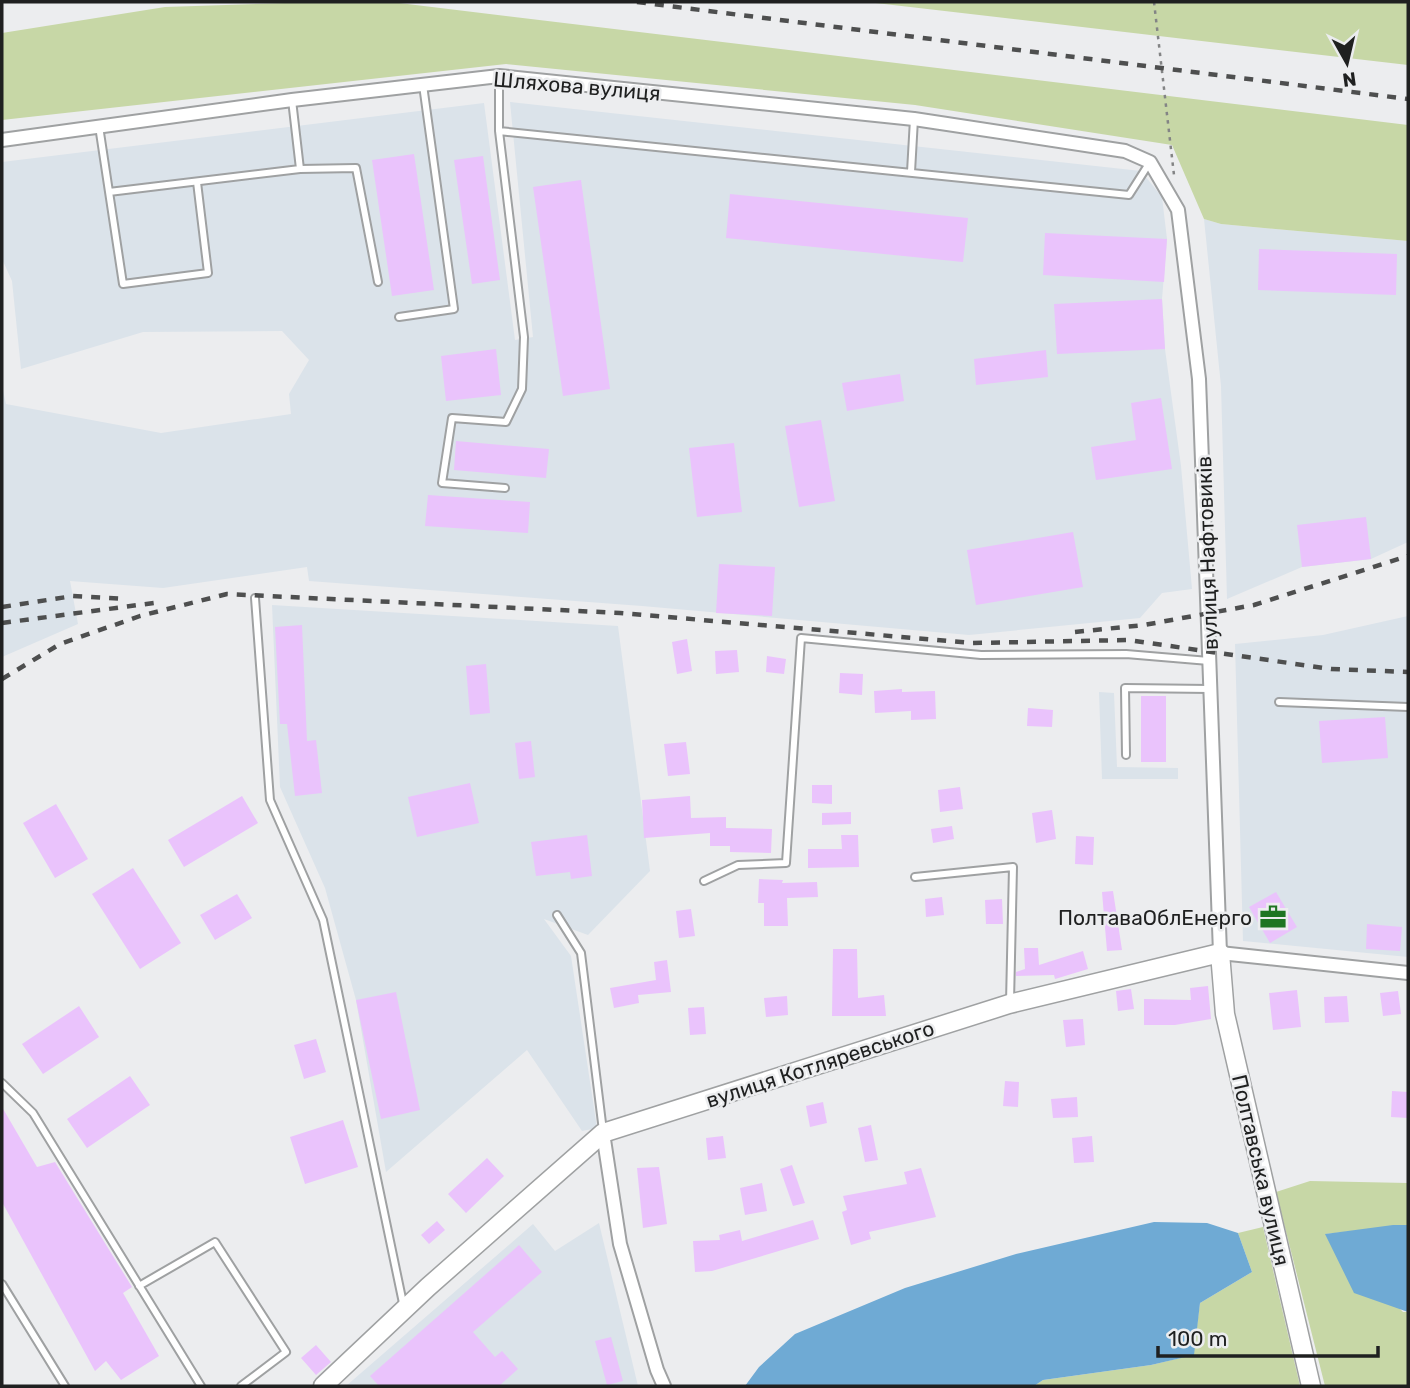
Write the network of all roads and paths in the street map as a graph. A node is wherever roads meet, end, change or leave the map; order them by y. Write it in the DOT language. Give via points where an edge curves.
graph roads {
  1 [pos="1154,2"];
  2 [pos="499,76"];
  3 [pos="423,85"];
  4 [pos="292,100"];
  5 [pos="914,119"];
  6 [pos="99,126"];
  7 [pos="499,131"];
  8 [pos="2,140"];
  9 [pos="1150,162"];
  10 [pos="300,169"];
  11 [pos="911,172"];
  12 [pos="197,182"];
  13 [pos="1175,182"];
  14 [pos="108,192"];
  15 [pos="378,282"];
  16 [pos="399,317"];
  17 [pos="505,488"];
  18 [pos="255,598"];
  19 [pos="1211,661"];
  20 [pos="1212,690"];
  21 [pos="1279,702"];
  22 [pos="1408,707"];
  23 [pos="1126,755"];
  24 [pos="915,877"];
  25 [pos="704,881"];
  26 [pos="557,915"];
  27 [pos="1220,953"];
  28 [pos="1408,973"];
  29 [pos="1009,1004"];
  30 [pos="2,1083"];
  31 [pos="603,1133"];
  32 [pos="2,1284"];
  33 [pos="139,1286"];
  34 [pos="404,1310"];
  35 [pos="65,1386"];
  36 [pos="201,1386"];
  37 [pos="241,1386"];
  38 [pos="323,1386"];
  39 [pos="664,1386"];
  40 [pos="1311,1386"];
  1 -- 13 [label="path"];
  2 -- 3 [label="street, Шляхова вулиця"];
  2 -- 5 [label="street, Шляхова вулиця"];
  2 -- 7 [label="lane"];
  3 -- 4 [label="street, Шляхова вулиця"];
  3 -- 16 [label="lane" via="454,309"];
  4 -- 6 [label="street, Шляхова вулиця"];
  4 -- 10 [label="lane"];
  5 -- 9 [label="street, Шляхова вулиця" via="1125,150"];
  5 -- 11 [label="lane"];
  6 -- 8 [label="street, Шляхова вулиця"];
  6 -- 14 [label="lane"];
  7 -- 11 [label="lane"];
  7 -- 17 [label="lane" via="524,337 522,390 506,422 452,418 442,483"];
  9 -- 11 [label="lane" via="1129,195"];
  9 -- 19 [label="street, вулиця Нафтовиків" via="1178,210 1198,366"];
  10 -- 12 [label="lane"];
  10 -- 15 [label="lane" via="356,168"];
  12 -- 14 [label="lane"];
  12 -- 14 [label="lane" via="208,273 123,284"];
  18 -- 34 [label="lane" via="270,800 323,920"];
  19 -- 20 [label="street, вулиця Нафтовиків"];
  19 -- 25 [label="lane" via="1126,654 981,655 801,638 786,863 738,865"];
  20 -- 23 [label="lane" via="1125,688"];
  20 -- 27 [label="street, вулиця Нафтовиків"];
  21 -- 22 [label="lane"];
  24 -- 29 [label="lane" via="1013,867"];
  26 -- 31 [label="lane" via="582,953"];
  27 -- 28 [label="street, вулиця Котляревського"];
  27 -- 29 [label="street, вулиця Котляревського"];
  27 -- 40 [label="street, Полтавська вулиця" via="1225,1014"];
  29 -- 31 [label="street, вулиця Котляревського"];
  30 -- 33 [label="lane" via="33,1113"];
  31 -- 34 [label="street, вулиця Котляревського"];
  31 -- 39 [label="street" via="620,1244"];
  32 -- 35 [label="lane"];
  33 -- 36 [label="lane"];
  33 -- 37 [label="lane" via="215,1242 286,1352"];
  34 -- 38 [label="street, вулиця Котляревського"];
}
